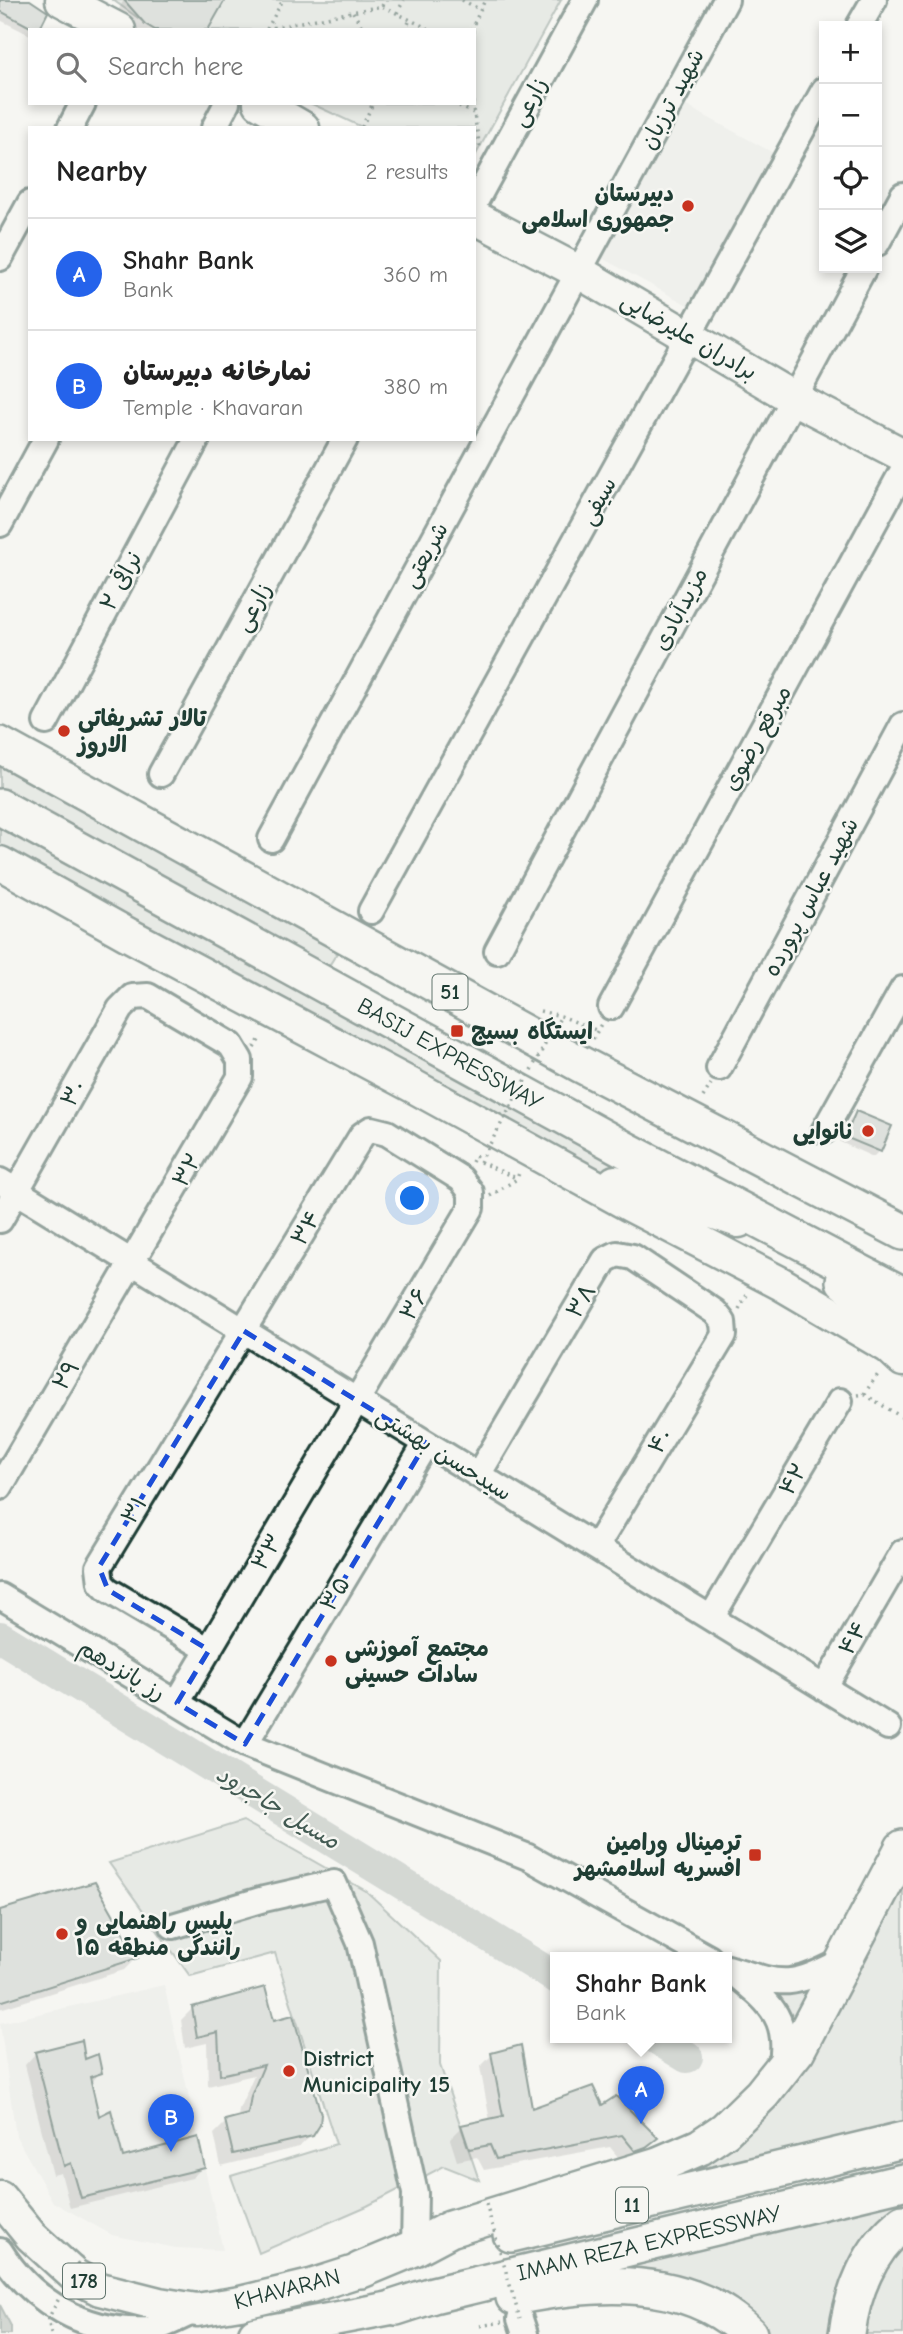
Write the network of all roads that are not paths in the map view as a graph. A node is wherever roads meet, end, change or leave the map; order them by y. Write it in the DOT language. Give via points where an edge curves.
graph roads {
  1 [pos="62,0"];
  2 [pos="584,0"];
  3 [pos="726,0"];
  4 [pos="874,0"];
  5 [pos="862,21"];
  6 [pos="115,28"];
  7 [pos="819,99"];
  8 [pos="82,105"];
  9 [pos="226,105"];
  10 [pos="263,105"];
  11 [pos="71,126"];
  12 [pos="215,126"];
  13 [pos="300,126"];
  14 [pos="903,195"];
  15 [pos="476,200"];
  16 [pos="28,206"];
  17 [pos="476,218"];
  18 [pos="882,234"];
  19 [pos="0,258"];
  20 [pos="579,272"];
  21 [pos="861,273"];
  22 [pos="689,335"];
  23 [pos="793,398"];
  24 [pos="45,441"];
  25 [pos="196,441"];
  26 [pos="344,441"];
  27 [pos="903,455"];
  28 [pos="903,470"];
  29 [pos="0,524"];
  30 [pos="46,722"];
  31 [pos="903,725"];
  32 [pos="0,745"];
  33 [pos="161,774"];
  34 [pos="0,807"];
  35 [pos="271,839"];
  36 [pos="0,863"];
  37 [pos="371,911"];
  38 [pos="497,951"];
  39 [pos="903,989"];
  40 [pos="132,998"];
  41 [pos="611,1007"];
  42 [pos="719,1068"];
  43 [pos="824,1131"];
  44 [pos="575,1175"];
  45 [pos="9,1186"];
  46 [pos="830,1194"];
  47 [pos="471,1208"];
  48 [pos="903,1218"];
  49 [pos="0,1220"];
  50 [pos="903,1232"];
  51 [pos="793,1238"];
  52 [pos="133,1262"];
  53 [pos="903,1295"];
  54 [pos="903,1329"];
  55 [pos="244,1331"];
  56 [pos="724,1335"];
  57 [pos="891,1366"];
  58 [pos="358,1401"];
  59 [pos="840,1401"];
  60 [pos="426,1443"];
  61 [pos="478,1475"];
  62 [pos="0,1487"];
  63 [pos="596,1547"];
  64 [pos="903,1552"];
  65 [pos="0,1596"];
  66 [pos="711,1618"];
  67 [pos="209,1650"];
  68 [pos="824,1688"];
  69 [pos="177,1703"];
  70 [pos="888,1727"];
  71 [pos="245,1744"];
  72 [pos="903,1849"];
  73 [pos="173,1926"];
  74 [pos="699,1952"];
  75 [pos="845,1959"];
  76 [pos="732,1967"];
  77 [pos="732,1973"];
  78 [pos="780,2072"];
  79 [pos="903,2140"];
  80 [pos="0,2175"];
  81 [pos="903,2182"];
  82 [pos="0,2198"];
  83 [pos="903,2223"];
  84 [pos="31,2236"];
  85 [pos="414,2248"];
  86 [pos="0,2251"];
  87 [pos="361,2270"];
  88 [pos="396,2307"];
  89 [pos="197,2309"];
  90 [pos="255,2334"];
  91 [pos="750,2334"];
  92 [pos="847,2334"];
  1 -- 6 [label="main road"];
  2 -- 15 [label="street, زارعی"];
  3 -- 20 [label="street, شهید ترزبان"];
  4 -- 5 [label="street"];
  7 -- 22 [label="street, سیفی"];
  8 -- 11 [label="street"];
  9 -- 12 [label="street"];
  10 -- 13 [label="main road"];
  14 -- 18 [label="street"];
  16 -- 19 [label="street"];
  17 -- 20 [label="main road, برادران علیرضایی"];
  20 -- 22 [label="main road, برادران علیرضایی"];
  20 -- 35 [label="street, شریعتی"];
  21 -- 23 [label="street, مزیدآبادی"];
  22 -- 23 [label="main road, برادران علیرضایی"];
  22 -- 37 [label="street, سیفی"];
  23 -- 27 [label="main road, برادران علیرضایی"];
  23 -- 38 [label="street, مزیدآبادی"];
  24 -- 29 [label="street"];
  25 -- 30 [label="street, نراقی ۲"];
  26 -- 33 [label="street, زارعی"];
  28 -- 41 [label="street, مبرقع رضوی"];
  31 -- 42 [label="street, شهید عباس پرورده"];
  32 -- 46 [label="highway, 51" via="580,1064"];
  34 -- 51 [label="highway, BASIJ EXPRESSWAY / 51"];
  36 -- 44 [label="main road"];
  39 -- 43 [label="street"];
  40 -- 45 [label="street, ۳۰" via="120,1009"];
  40 -- 52 [label="street, ۳۲" via="148,996 231,1045 240,1060 240,1077"];
  44 -- 51 [label="main road" via="631,1185"];
  44 -- 57 [label="main road" via="780,1283 889,1347"];
  45 -- 49 [label="street, ۳۰"];
  45 -- 52 [label="street, سیدحسن بهشتی"];
  46 -- 48 [label="street" via="855,1190"];
  46 -- 50 [label="highway, 51"];
  47 -- 55 [label="street, ۳۴" via="471,1192 461,1179 387,1133 371,1129 362,1135"];
  47 -- 58 [label="street, ۳۶"];
  51 -- 53 [label="highway, BASIJ EXPRESSWAY / 51"];
  51 -- 54 [label="highway"];
  52 -- 55 [label="street, سیدحسن بهشتی"];
  52 -- 62 [label="street, ۲۹"];
  55 -- 58 [label="street, سیدحسن بهشتی"];
  55 -- 67 [label="street, ۳۱" via="99,1567 101,1583 108,1590"];
  56 -- 61 [label="street, ۳۸" via="723,1322 715,1312 633,1257 617,1254 605,1260"];
  56 -- 63 [label="street, ۴۰"];
  58 -- 60 [label="street, سیدحسن بهشتی"];
  58 -- 67 [label="street, ۳۳"];
  59 -- 66 [label="street, ۴۲"];
  60 -- 61 [label="street, سیدحسن بهشتی"];
  60 -- 71 [label="street, ۳۵"];
  61 -- 63 [label="street, سیدحسن بهشتی"];
  63 -- 66 [label="street, سیدحسن بهشتی"];
  64 -- 68 [label="street, ۴۴"];
  65 -- 69 [label="street, رز پانزدهم"];
  66 -- 68 [label="street, سیدحسن بهشتی"];
  67 -- 69 [label="street, ۳۳"];
  68 -- 70 [label="street, سیدحسن بهشتی"];
  69 -- 71 [label="street, رز پانزدهم"];
  71 -- 74 [label="street, رز پانزدهم" via="528,1857"];
  72 -- 75 [label="highway"];
  73 -- 85 [label="street" via="334,1883 360,1943 415,2193"];
  75 -- 76 [label="street" via="803,1980 784,1983"];
  75 -- 78 [label="highway" via="797,2050"];
  77 -- 78 [label="street" via="775,2012 785,2047"];
  78 -- 85 [label="highway" via="744,2113 700,2147 658,2165 450,2229"];
  79 -- 87 [label="highway, IMAM REZA EXPRESSWAY / 11"];
  80 -- 84 [label="main road"];
  81 -- 88 [label="highway, IMAM REZA EXPRESSWAY / 11"];
  82 -- 84 [label="main road, KHAVARAN / 178"];
  83 -- 92 [label="highway" via="870,2262 857,2289"];
  84 -- 89 [label="main road, KHAVARAN / 178" via="75,2276 100,2289"];
  85 -- 87 [label="highway"];
  86 -- 89 [label="street" via="41,2301 75,2321 102,2329 149,2330"];
  87 -- 89 [label="main road, KHAVARAN / 178" via="287,2292"];
  88 -- 90 [label="main road, KHAVARAN"];
  88 -- 91 [label="highway" via="460,2308 577,2287 639,2286 698,2299"];
}
